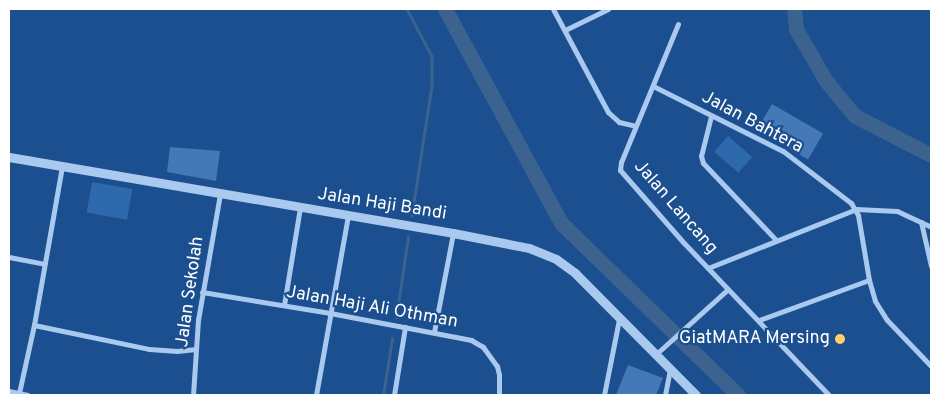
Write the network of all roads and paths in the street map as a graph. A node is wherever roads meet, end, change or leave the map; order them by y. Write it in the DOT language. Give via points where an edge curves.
graph roads {
  1 [pos="553,9"];
  2 [pos="608,9"];
  3 [pos="678,24"];
  4 [pos="565,30"];
  5 [pos="653,86"];
  6 [pos="711,116"];
  7 [pos="636,126"];
  8 [pos="9,158"];
  9 [pos="62,166"];
  10 [pos="220,194"];
  11 [pos="300,207"];
  12 [pos="856,209"];
  13 [pos="348,215"];
  14 [pos="921,222"];
  15 [pos="931,227"];
  16 [pos="453,233"];
  17 [pos="776,240"];
  18 [pos="9,257"];
  19 [pos="44,264"];
  20 [pos="931,266"];
  21 [pos="708,268"];
  22 [pos="868,280"];
  23 [pos="728,289"];
  24 [pos="202,292"];
  25 [pos="284,305"];
  26 [pos="330,313"];
  27 [pos="620,319"];
  28 [pos="759,320"];
  29 [pos="34,325"];
  30 [pos="405,327"];
  31 [pos="434,332"];
  32 [pos="196,349"];
  33 [pos="655,354"];
  34 [pos="931,366"];
  35 [pos="670,370"];
  36 [pos="9,391"];
  37 [pos="19,393"];
  38 [pos="28,395"];
  39 [pos="193,395"];
  40 [pos="316,395"];
  41 [pos="394,395"];
  42 [pos="499,395"];
  43 [pos="604,395"];
  44 [pos="665,395"];
  45 [pos="696,395"];
  46 [pos="829,395"];
  1 -- 4 [label="street"];
  2 -- 4 [label="street"];
  3 -- 5 [label="street, Jalan Lancang"];
  4 -- 7 [label="street" via="613,118"];
  5 -- 6 [label="street, Jalan Bahtera"];
  5 -- 7 [label="street, Jalan Lancang"];
  6 -- 12 [label="street, Jalan Bahtera" via="783,151"];
  6 -- 17 [label="street" via="702,153 703,163"];
  7 -- 21 [label="street, Jalan Lancang" via="621,162 622,174"];
  8 -- 9 [label="street, Jalan Haji Bandi"];
  9 -- 10 [label="street, Jalan Haji Bandi"];
  9 -- 19 [label="street"];
  10 -- 11 [label="street, Jalan Haji Bandi"];
  10 -- 24 [label="street, Jalan Sekolah"];
  11 -- 13 [label="street, Jalan Haji Bandi"];
  11 -- 25 [label="street"];
  12 -- 14 [label="street" via="897,211"];
  12 -- 17 [label="street"];
  12 -- 22 [label="street"];
  13 -- 16 [label="street, Jalan Haji Bandi"];
  13 -- 26 [label="street"];
  14 -- 15 [label="street"];
  14 -- 20 [label="street"];
  16 -- 27 [label="street, Jalan Haji Bandi" via="529,248 551,256 575,273"];
  16 -- 31 [label="street"];
  17 -- 21 [label="street"];
  18 -- 19 [label="street"];
  19 -- 29 [label="street"];
  21 -- 23 [label="street, Jalan Lancang"];
  22 -- 28 [label="street"];
  22 -- 34 [label="street" via="880,311"];
  23 -- 28 [label="street, Jalan Lancang"];
  23 -- 33 [label="street"];
  24 -- 25 [label="street, Jalan Haji Ali Othman"];
  24 -- 32 [label="street, Jalan Sekolah"];
  25 -- 26 [label="street, Jalan Haji Ali Othman"];
  26 -- 30 [label="street, Jalan Haji Ali Othman"];
  26 -- 40 [label="street"];
  27 -- 33 [label="street, Jalan Haji Bandi"];
  27 -- 43 [label="street"];
  28 -- 46 [label="street, Jalan Lancang"];
  29 -- 32 [label="street" via="149,349"];
  29 -- 37 [label="street"];
  30 -- 31 [label="street, Jalan Haji Ali Othman"];
  30 -- 41 [label="street"];
  31 -- 42 [label="street, Jalan Haji Ali Othman" via="471,340 484,347 497,366"];
  32 -- 39 [label="street, Jalan Sekolah"];
  33 -- 35 [label="street, Jalan Haji Bandi"];
  35 -- 44 [label="street"];
  35 -- 45 [label="street, Jalan Haji Bandi"];
  36 -- 37 [label="street"];
  37 -- 38 [label="street"];
}
